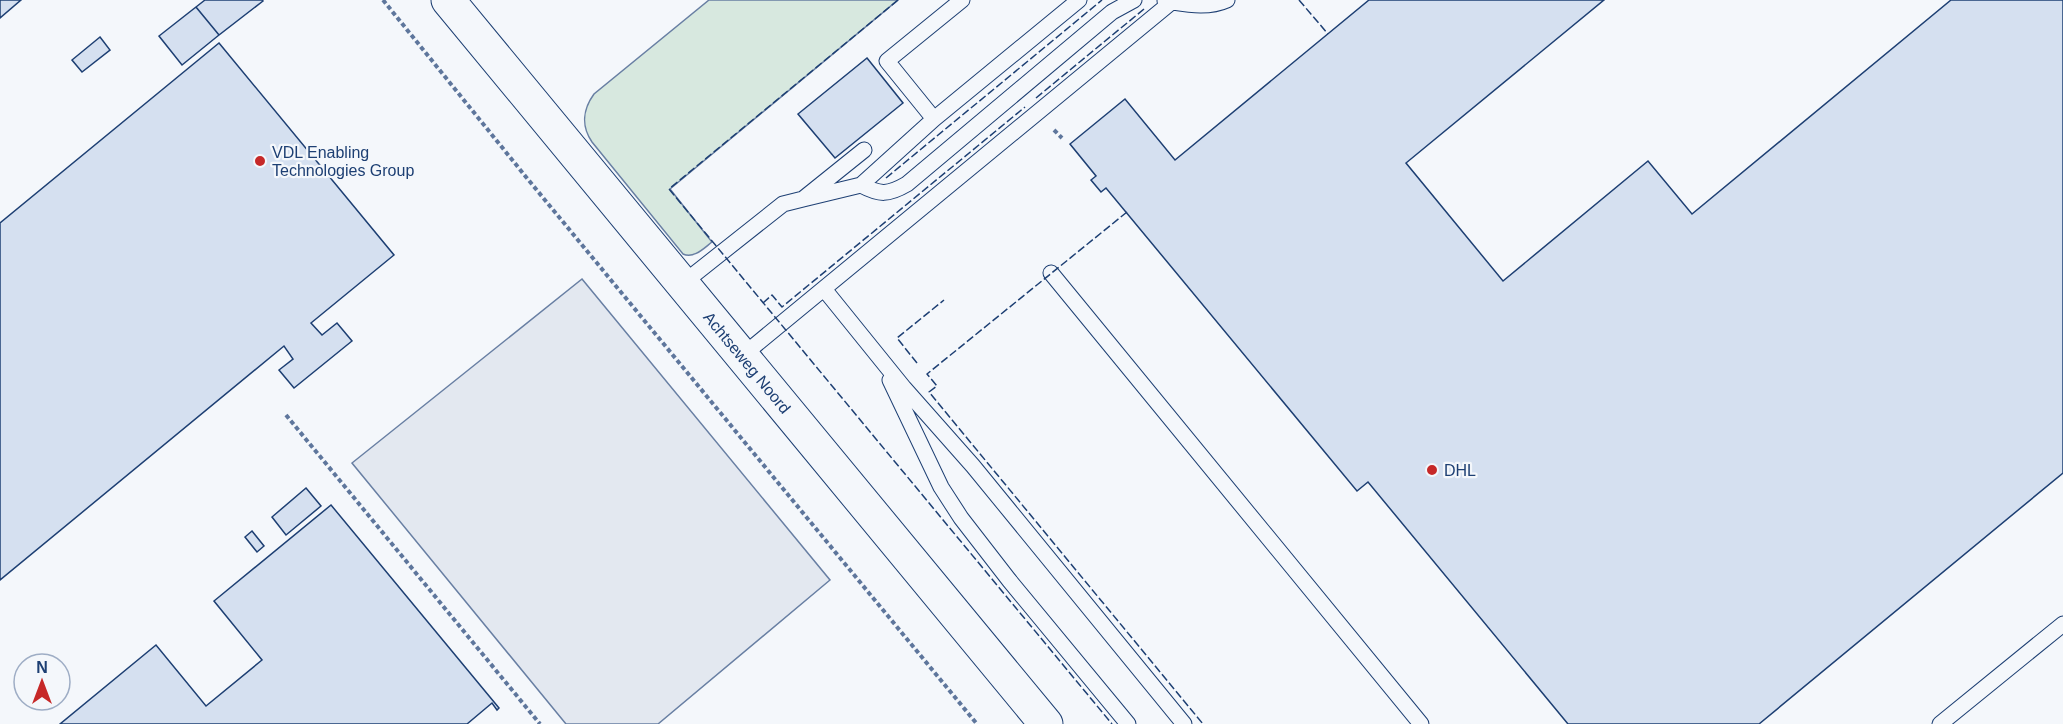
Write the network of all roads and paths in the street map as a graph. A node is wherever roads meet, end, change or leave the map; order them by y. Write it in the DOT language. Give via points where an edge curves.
graph roads {
  1 [pos="383,0"];
  2 [pos="448,0"];
  3 [pos="962,0"];
  4 [pos="1079,0"];
  5 [pos="1134,0"];
  6 [pos="1227,0"];
  7 [pos="1169,1"];
  8 [pos="934,119"];
  9 [pos="864,150"];
  10 [pos="861,185"];
  11 [pos="803,199"];
  12 [pos="1051,273"];
  13 [pos="682,284"];
  14 [pos="824,289"];
  15 [pos="742,356"];
  16 [pos="881,359"];
  17 [pos="286,415"];
  18 [pos="2063,624"];
  19 [pos="540,724"];
  20 [pos="977,724"];
  21 [pos="1046,724"];
  22 [pos="1128,724"];
  23 [pos="1184,724"];
  24 [pos="1421,724"];
  25 [pos="1940,724"];
  1 -- 20 [label="path"];
  2 -- 13 [label="street, Achtseweg Noord"];
  3 -- 8 [label="lane" via="887,61"];
  4 -- 8 [label="lane"];
  5 -- 10 [label="lane" via="1112,12 907,184 884,193"];
  6 -- 7 [label="lane" via="1199,6"];
  7 -- 14 [label="lane"];
  8 -- 10 [label="lane"];
  9 -- 11 [label="lane"];
  10 -- 11 [label="lane"];
  11 -- 13 [label="lane" via="783,204"];
  12 -- 24 [label="lane"];
  13 -- 15 [label="street, Achtseweg Noord"];
  14 -- 15 [label="lane"];
  14 -- 16 [label="lane"];
  15 -- 21 [label="street, Achtseweg Noord"];
  16 -- 22 [label="lane" via="941,487 961,518"];
  16 -- 23 [label="lane"];
  17 -- 19 [label="path"];
  18 -- 25 [label="lane"];
}
